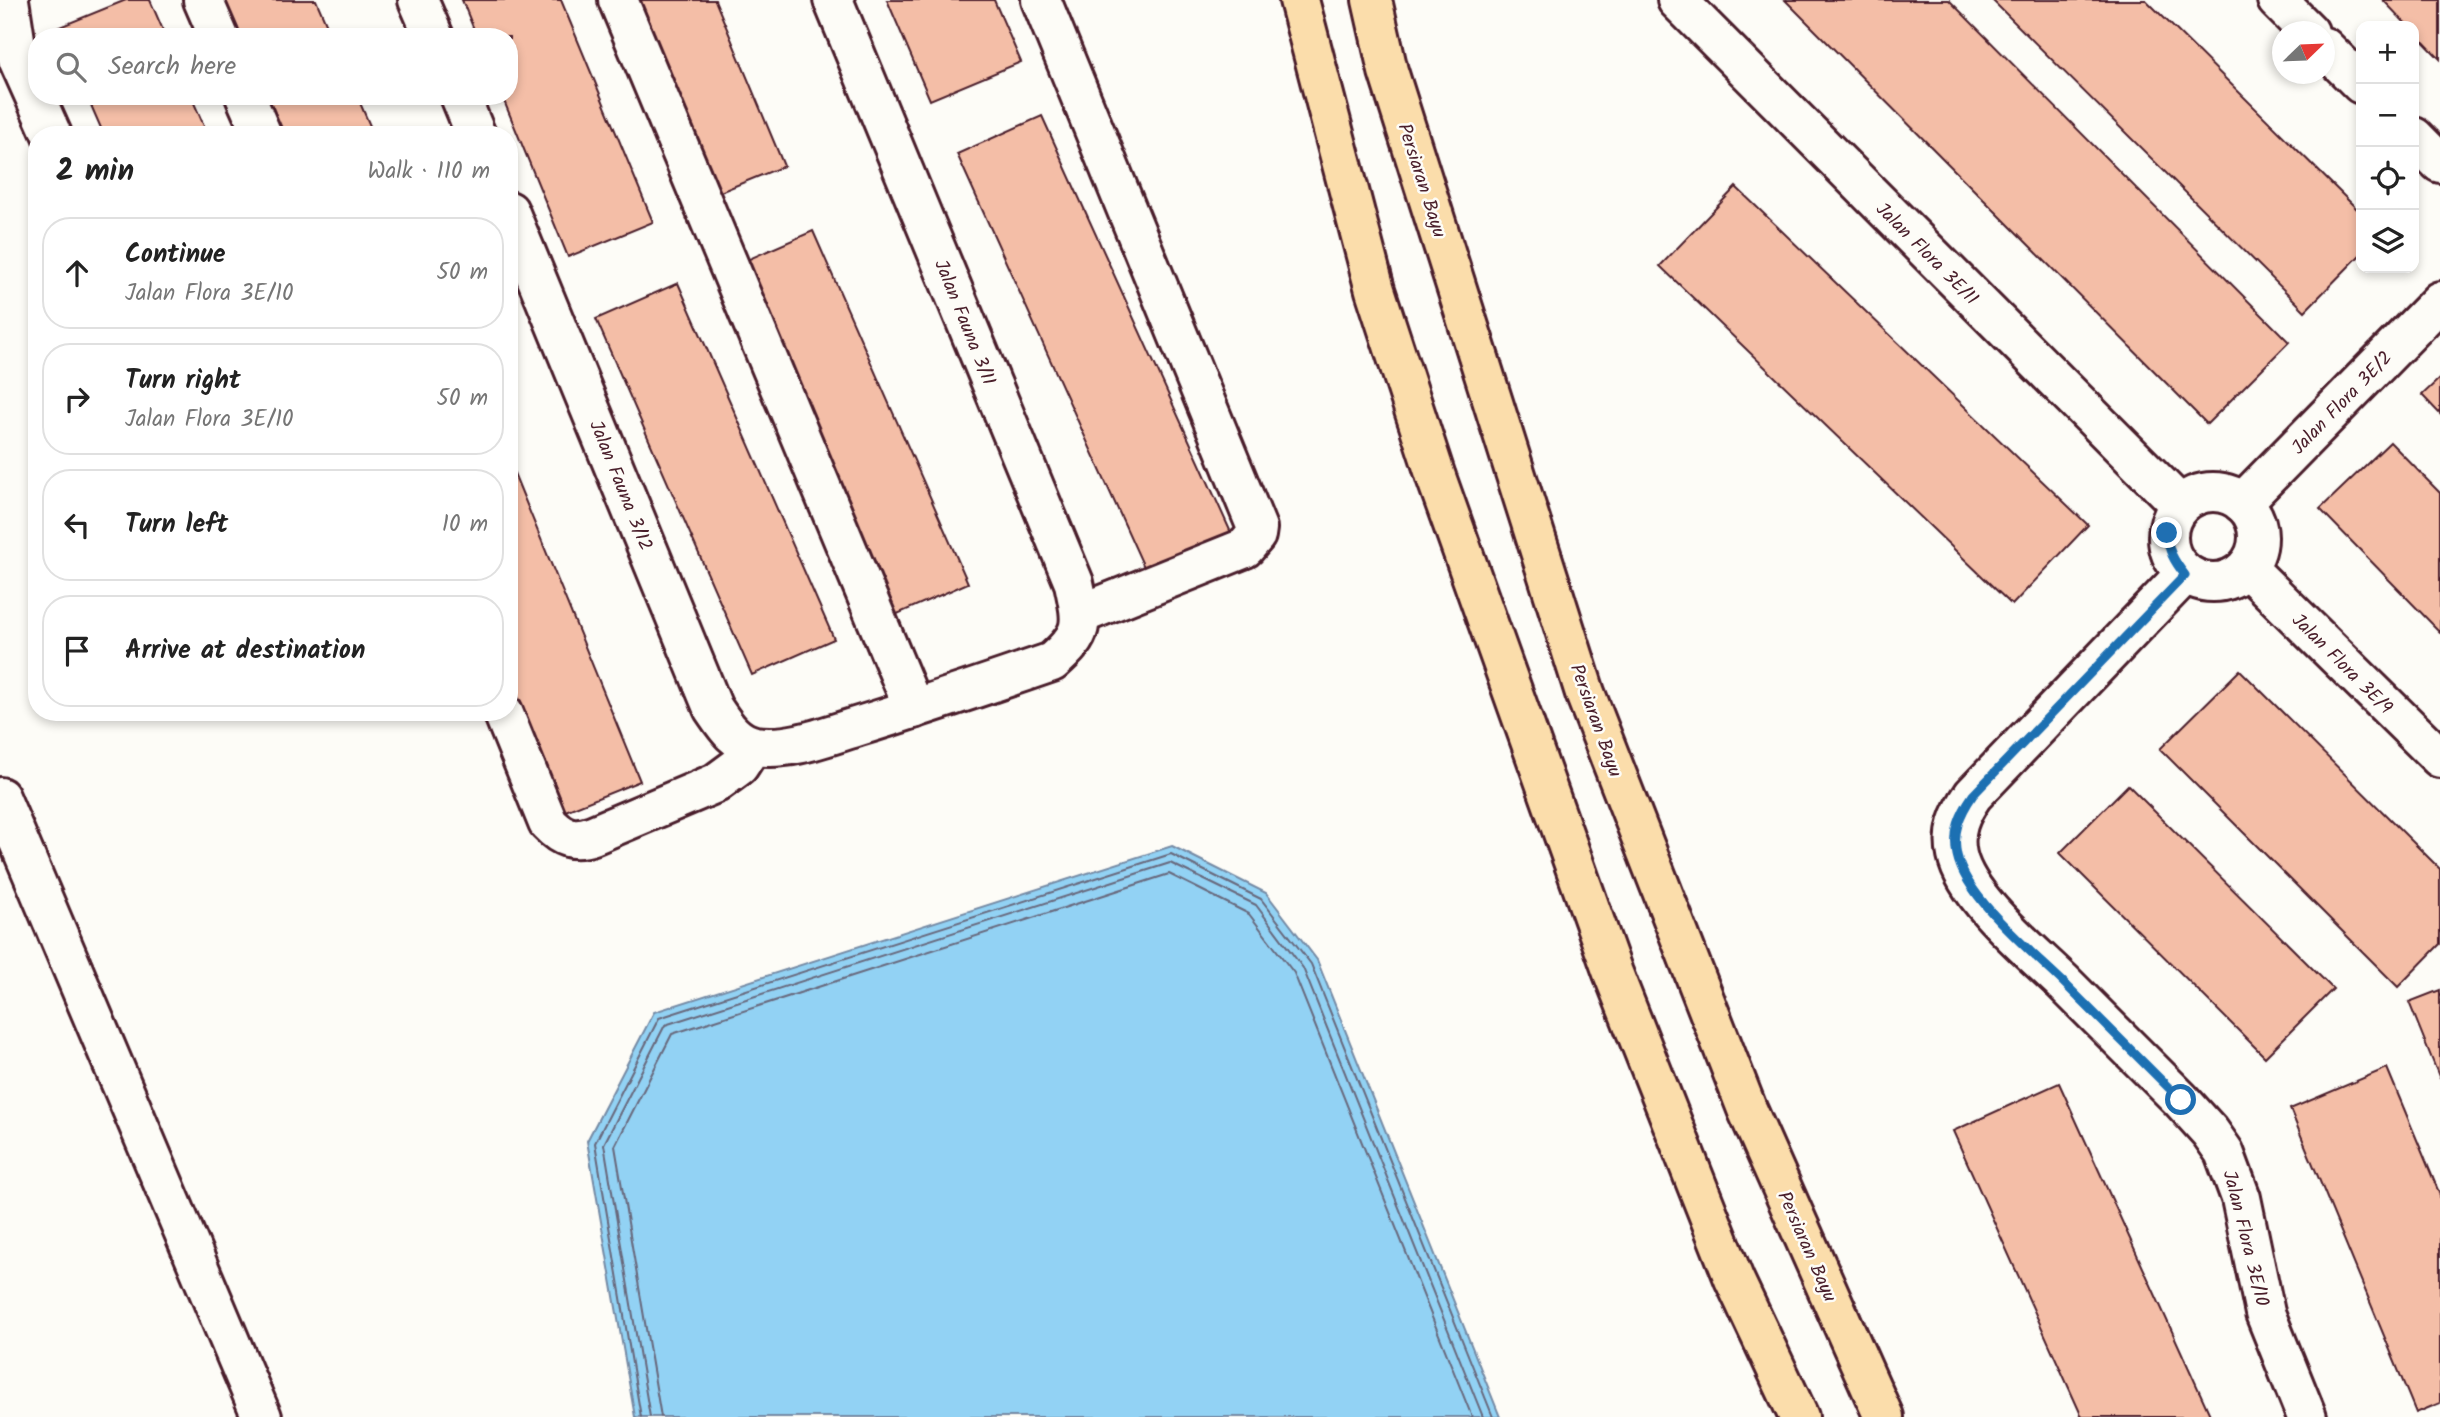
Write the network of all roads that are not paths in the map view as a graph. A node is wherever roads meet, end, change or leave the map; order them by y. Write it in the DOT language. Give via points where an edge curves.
graph roads {
  1 [pos="9,0"];
  2 [pos="203,0"];
  3 [pos="418,0"];
  4 [pos="618,0"];
  5 [pos="833,0"];
  6 [pos="1041,0"];
  7 [pos="1299,0"];
  8 [pos="1372,0"];
  9 [pos="1677,0"];
  10 [pos="2277,0"];
  11 [pos="2298,21"];
  12 [pos="215,28"];
  13 [pos="430,28"];
  14 [pos="2335,57"];
  15 [pos="2356,79"];
  16 [pos="28,81"];
  17 [pos="39,105"];
  18 [pos="249,105"];
  19 [pos="464,105"];
  20 [pos="48,126"];
  21 [pos="258,126"];
  22 [pos="472,126"];
  23 [pos="2419,142"];
  24 [pos="2440,163"];
  25 [pos="518,254"];
  26 [pos="523,278"];
  27 [pos="2440,301"];
  28 [pos="2242,503"];
  29 [pos="2180,505"];
  30 [pos="2247,568"];
  31 [pos="2185,575"];
  32 [pos="1075,630"];
  33 [pos="914,709"];
  34 [pos="507,721"];
  35 [pos="752,746"];
  36 [pos="2440,758"];
  37 [pos="0,797"];
  38 [pos="262,1417"];
  39 [pos="1799,1417"];
  40 [pos="1884,1417"];
  41 [pos="2307,1417"];
  1 -- 16 [label="street" via="18,59"];
  2 -- 12 [label="street"];
  3 -- 13 [label="street"];
  4 -- 33 [label="street"];
  5 -- 32 [label="street, Jalan Fauna 3/11" via="1074,583"];
  6 -- 32 [label="street" via="1257,528 1245,548"];
  7 -- 39 [label="main road" via="1375,290 1440,490 1613,972 1734,1279"];
  8 -- 40 [label="main road, Persiaran Bayu" via="1388,71 1585,693 1747,1109"];
  9 -- 29 [label="street, Jalan Flora 3E/11"];
  10 -- 11 [label="street"];
  14 -- 15 [label="street"];
  17 -- 20 [label="street"];
  18 -- 21 [label="street"];
  19 -- 22 [label="street"];
  23 -- 24 [label="street"];
  25 -- 26 [label="street, Jalan Fauna 3/12"];
  26 -- 35 [label="street, Jalan Fauna 3/12" via="712,708 731,734"];
  27 -- 28 [label="street, Jalan Flora 3E/2"];
  28 -- 29 [label="street" via="2218,492 2204,492"];
  28 -- 30 [label="street" via="2257,528 2258,542"];
  29 -- 31 [label="street" via="2171,518 2168,549"];
  30 -- 31 [label="street" via="2237,577 2211,583"];
  30 -- 36 [label="street, Jalan Flora 3E/9"];
  31 -- 41 [label="street, Jalan Flora 3E/10" via="1973,795 1959,814 1957,855 1965,877 1993,914 2181,1100 2224,1152 2241,1198 2265,1313"];
  32 -- 33 [label="street" via="1052,662"];
  33 -- 35 [label="street" via="804,742"];
  34 -- 35 [label="street" via="548,823 567,838 593,835 716,783 739,766"];
  37 -- 38 [label="street"];
}
